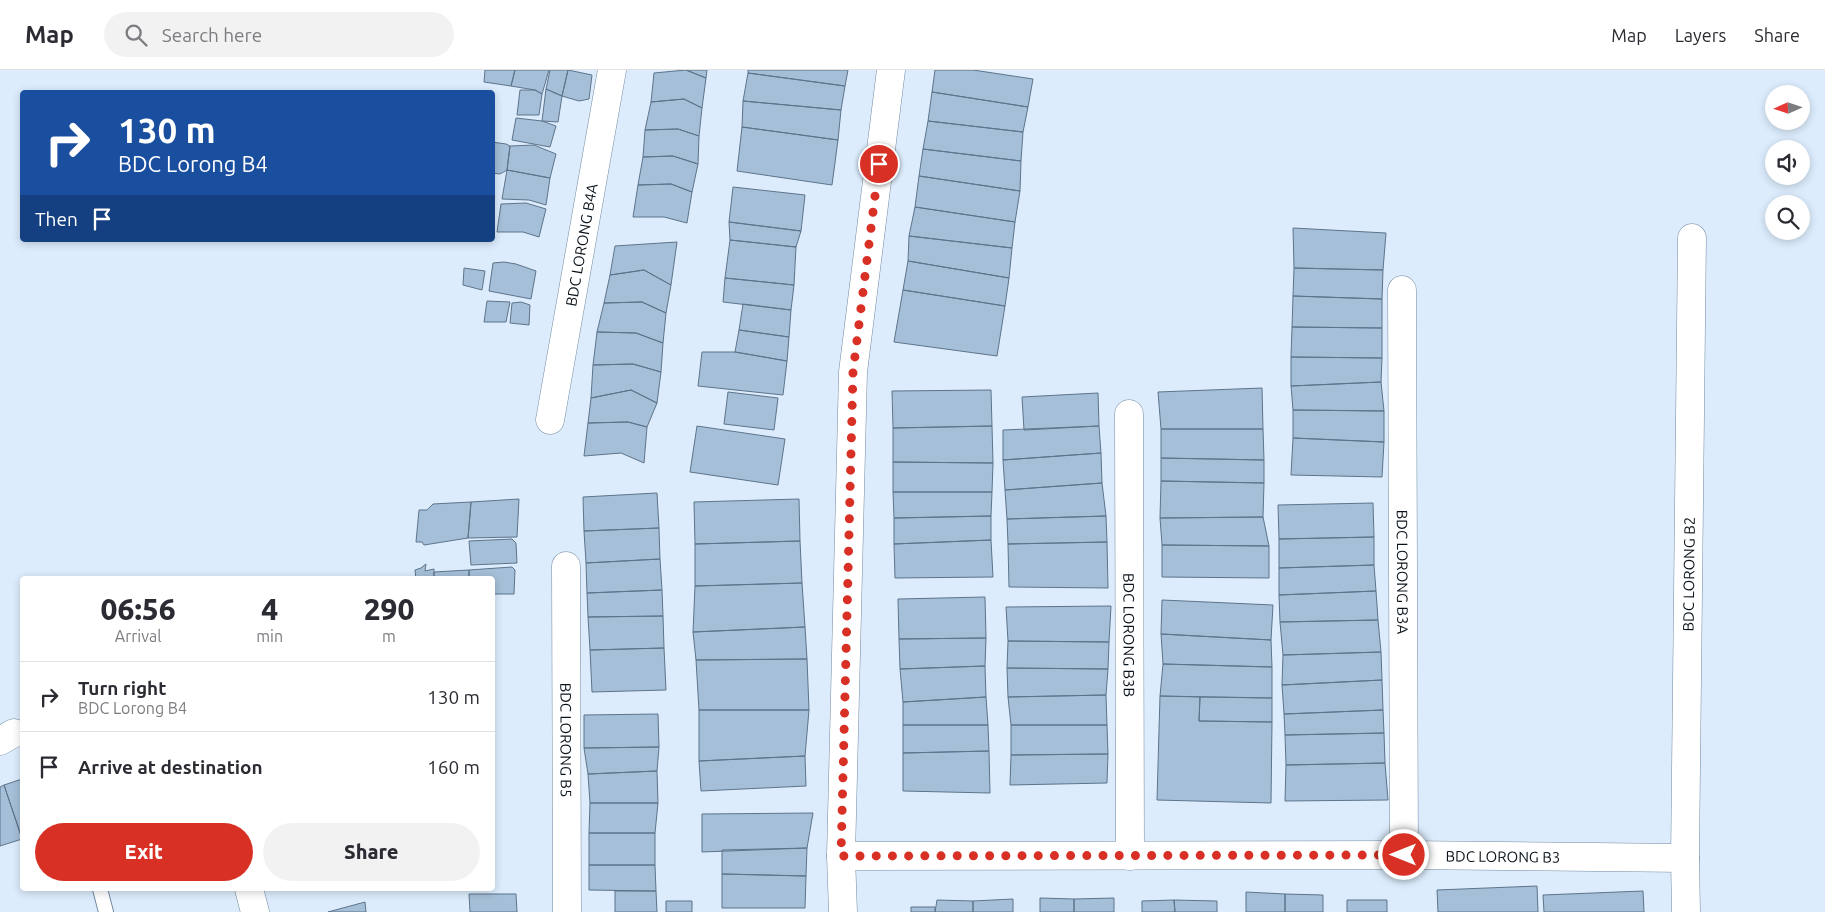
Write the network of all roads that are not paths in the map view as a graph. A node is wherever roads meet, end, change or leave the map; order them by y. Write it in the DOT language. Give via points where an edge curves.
graph roads {
  1 [pos="612,70"];
  2 [pos="891,70"];
  3 [pos="1692,238"];
  4 [pos="1402,290"];
  5 [pos="1129,414"];
  6 [pos="550,420"];
  7 [pos="566,566"];
  8 [pos="1404,855"];
  9 [pos="841,856"];
  10 [pos="1130,856"];
  11 [pos="1685,858"];
  12 [pos="101,891"];
  13 [pos="250,891"];
  14 [pos="106,912"];
  15 [pos="255,912"];
  16 [pos="567,912"];
  17 [pos="843,912"];
  18 [pos="1686,912"];
  1 -- 6 [label="street, BDC LORONG B4A"];
  2 -- 9 [label="street" via="853,372"];
  3 -- 11 [label="street, BDC LORONG B2"];
  4 -- 8 [label="street, BDC LORONG B3A"];
  5 -- 10 [label="street, BDC LORONG B3B"];
  7 -- 16 [label="street, BDC LORONG B5"];
  8 -- 10 [label="street, BDC LORONG B3"];
  8 -- 11 [label="street, BDC LORONG B3"];
  9 -- 10 [label="street, BDC LORONG B3"];
  9 -- 17 [label="street"];
  11 -- 18 [label="street, BDC LORONG B2"];
  12 -- 14 [label="lane"];
  13 -- 15 [label="street"];
}
